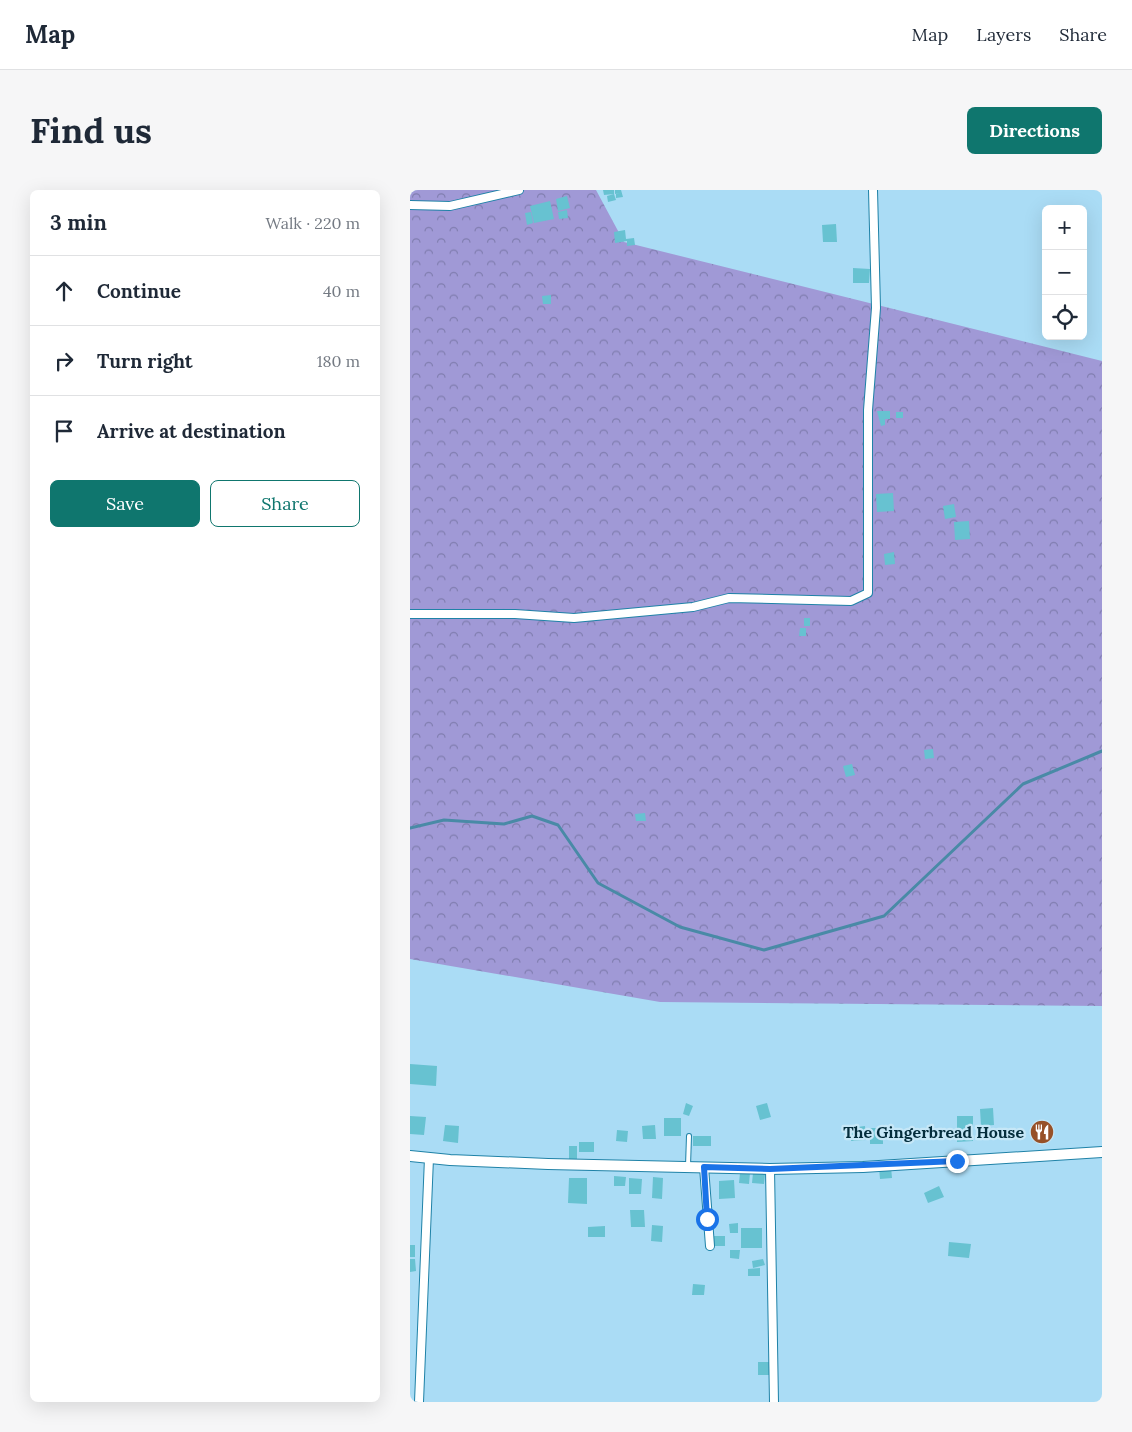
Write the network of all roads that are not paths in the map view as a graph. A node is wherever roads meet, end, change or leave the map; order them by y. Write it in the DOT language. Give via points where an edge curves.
graph roads {
  1 [pos="519,190"];
  2 [pos="873,190"];
  3 [pos="410,205"];
  4 [pos="410,614"];
  5 [pos="689,1136"];
  6 [pos="1102,1152"];
  7 [pos="410,1156"];
  8 [pos="429,1158"];
  9 [pos="688,1167"];
  10 [pos="704,1167"];
  11 [pos="770,1169"];
  12 [pos="710,1246"];
  13 [pos="419,1363"];
  14 [pos="410,1364"];
  15 [pos="419,1402"];
  16 [pos="774,1402"];
  1 -- 3 [label="street" via="450,206"];
  2 -- 4 [label="street" via="876,308 868,410 868,592 850,601 729,598 693,608 574,618 515,614"];
  5 -- 9 [label="lane"];
  6 -- 11 [label="street" via="863,1167"];
  7 -- 8 [label="street"];
  8 -- 9 [label="street"];
  8 -- 13 [label="street"];
  9 -- 10 [label="street"];
  10 -- 11 [label="street"];
  10 -- 12 [label="street"];
  11 -- 16 [label="street"];
  13 -- 14 [label="street"];
  13 -- 15 [label="street"];
}
